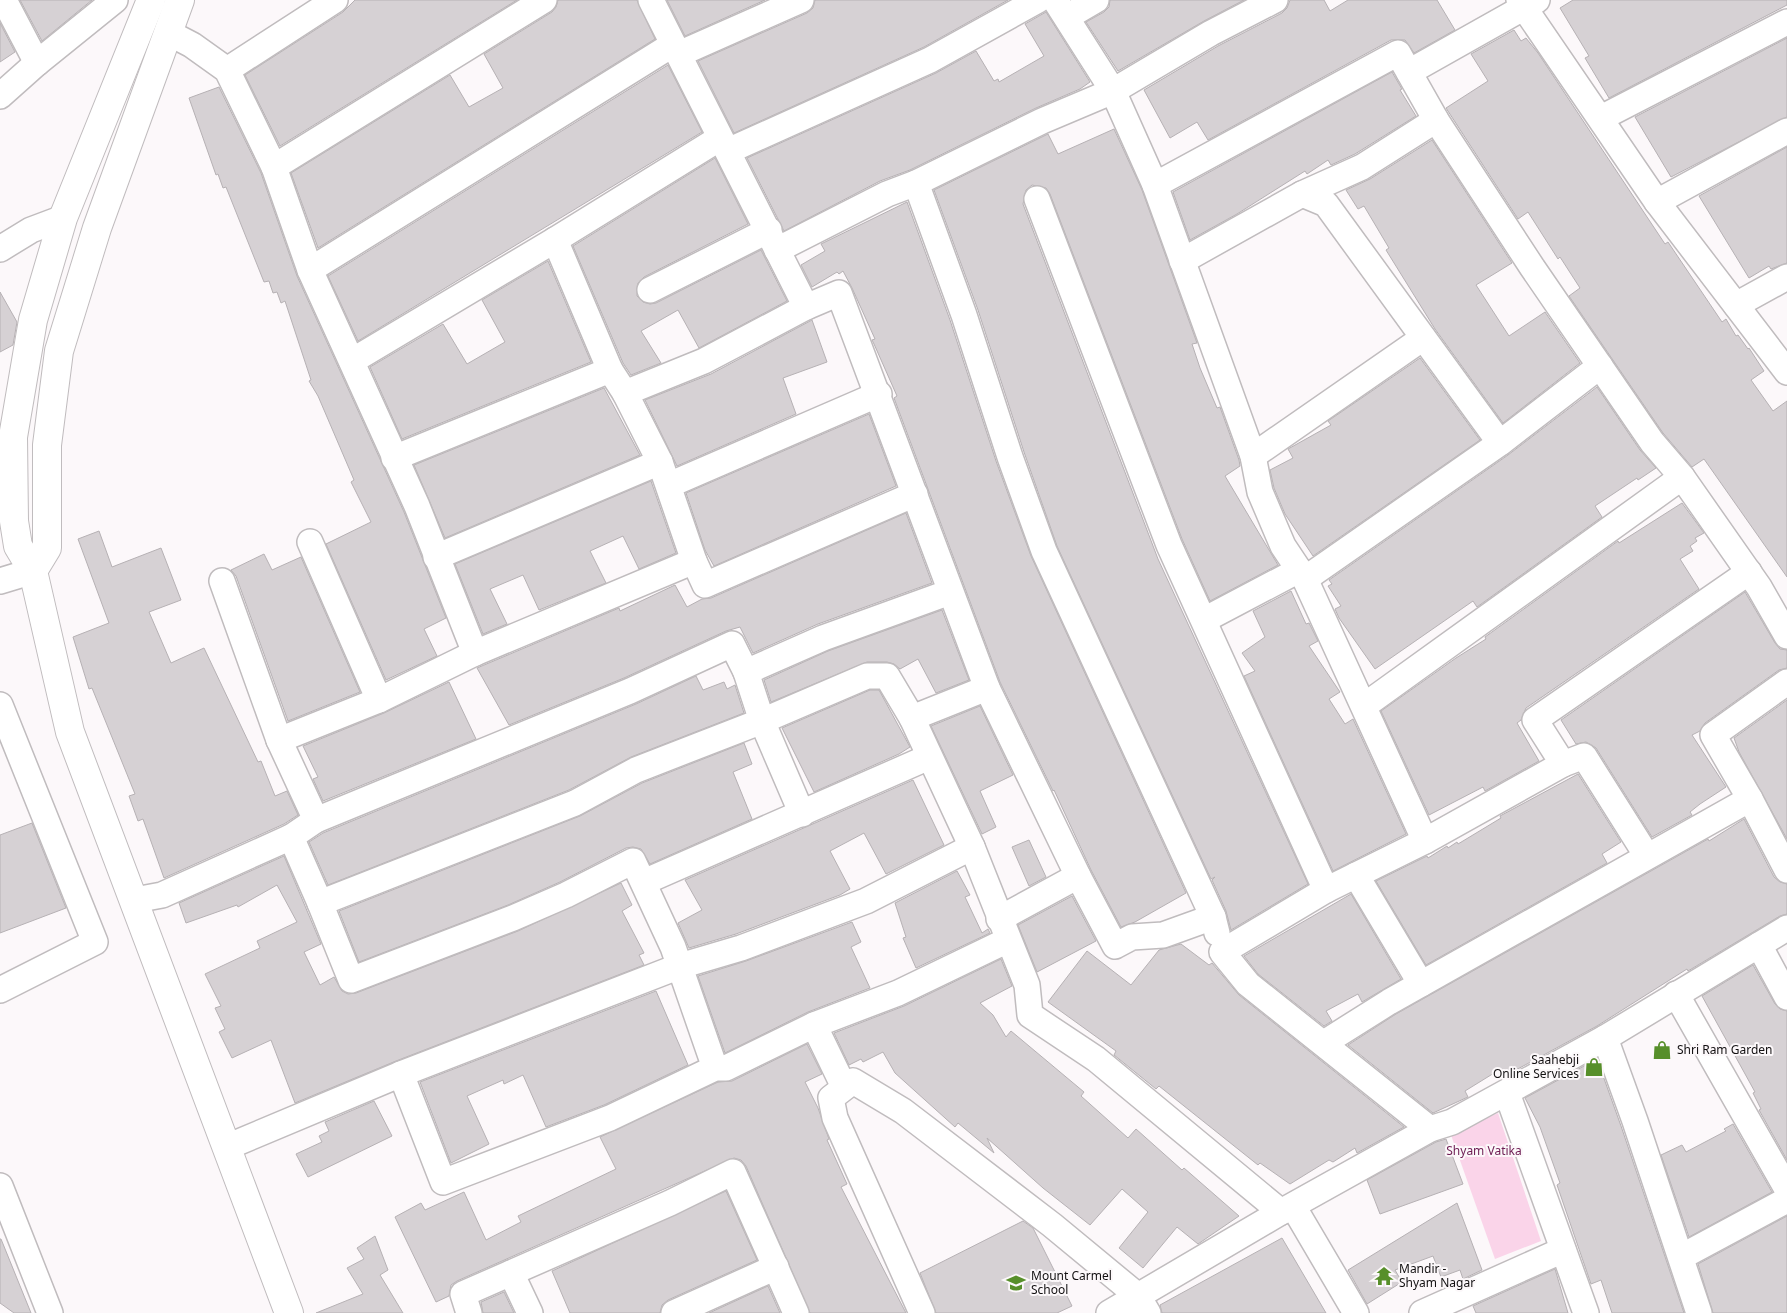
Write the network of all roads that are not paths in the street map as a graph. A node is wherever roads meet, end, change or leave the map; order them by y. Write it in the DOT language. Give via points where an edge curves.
graph roads {
  1 [pos="4,0"];
  2 [pos="115,0"];
  3 [pos="151,0"];
  4 [pos="180,0"];
  5 [pos="335,0"];
  6 [pos="544,0"];
  7 [pos="651,0"];
  8 [pos="801,0"];
  9 [pos="1038,0"];
  10 [pos="1096,0"];
  11 [pos="1275,0"];
  12 [pos="1527,3"];
  13 [pos="1061,8"];
  14 [pos="1787,22"];
  15 [pos="169,33"];
  16 [pos="676,50"];
  17 [pos="37,63"];
  18 [pos="227,70"];
  19 [pos="1409,72"];
  20 [pos="1114,91"];
  21 [pos="0,96"];
  22 [pos="1601,118"];
  23 [pos="1436,120"];
  24 [pos="1787,131"];
  25 [pos="724,144"];
  26 [pos="274,167"];
  27 [pos="916,183"];
  28 [pos="1156,186"];
  29 [pos="1302,194"];
  30 [pos="1037,198"];
  31 [pos="1657,202"];
  32 [pos="63,218"];
  33 [pos="555,240"];
  34 [pos="773,240"];
  35 [pos="0,249"];
  36 [pos="1182,261"];
  37 [pos="310,270"];
  38 [pos="1787,277"];
  39 [pos="650,290"];
  40 [pos="1736,305"];
  41 [pos="806,307"];
  42 [pos="1424,338"];
  43 [pos="352,360"];
  44 [pos="1600,366"];
  45 [pos="610,370"];
  46 [pos="1787,372"];
  47 [pos="625,393"];
  48 [pos="879,394"];
  49 [pos="1500,443"];
  50 [pos="1253,456"];
  51 [pos="394,458"];
  52 [pos="660,462"];
  53 [pos="1682,477"];
  54 [pos="669,485"];
  55 [pos="0,494"];
  56 [pos="914,494"];
  57 [pos="14,521"];
  58 [pos="310,542"];
  59 [pos="436,557"];
  60 [pos="694,561"];
  61 [pos="33,570"];
  62 [pos="1749,572"];
  63 [pos="1302,575"];
  64 [pos="0,581"];
  65 [pos="222,581"];
  66 [pos="950,592"];
  67 [pos="1204,620"];
  68 [pos="1787,636"];
  69 [pos="475,653"];
  70 [pos="746,672"];
  71 [pos="1787,682"];
  72 [pos="988,688"];
  73 [pos="379,700"];
  74 [pos="0,705"];
  75 [pos="1364,706"];
  76 [pos="912,718"];
  77 [pos="762,721"];
  78 [pos="279,740"];
  79 [pos="929,757"];
  80 [pos="1563,764"];
  81 [pos="1750,798"];
  82 [pos="802,814"];
  83 [pos="316,820"];
  84 [pos="291,837"];
  85 [pos="1425,841"];
  86 [pos="972,847"];
  87 [pos="1647,856"];
  88 [pos="1787,870"];
  89 [pos="1356,875"];
  90 [pos="1078,876"];
  91 [pos="644,882"];
  92 [pos="1326,890"];
  93 [pos="135,900"];
  94 [pos="320,903"];
  95 [pos="1213,917"];
  96 [pos="1787,928"];
  97 [pos="1003,930"];
  98 [pos="1760,946"];
  99 [pos="1222,952"];
  100 [pos="680,966"];
  101 [pos="1421,984"];
  102 [pos="0,990"];
  103 [pos="1676,994"];
  104 [pos="1787,997"];
  105 [pos="814,1025"];
  106 [pos="1605,1038"];
  107 [pos="1324,1043"];
  108 [pos="715,1068"];
  109 [pos="401,1074"];
  110 [pos="844,1087"];
  111 [pos="1507,1093"];
  112 [pos="1430,1129"];
  113 [pos="227,1147"];
  114 [pos="0,1186"];
  115 [pos="1787,1189"];
  116 [pos="1787,1200"];
  117 [pos="1287,1209"];
  118 [pos="1563,1250"];
  119 [pos="1681,1257"];
  120 [pos="776,1267"];
  121 [pos="511,1273"];
  122 [pos="1143,1305"];
  123 [pos="1432,1311"];
  124 [pos="50,1313"];
  125 [pos="289,1313"];
  126 [pos="469,1313"];
  127 [pos="530,1313"];
  128 [pos="674,1313"];
  129 [pos="796,1313"];
  130 [pos="922,1313"];
  131 [pos="1109,1313"];
  132 [pos="1356,1313"];
  133 [pos="1586,1313"];
  134 [pos="1699,1313"];
  1 -- 17 [label="street"];
  2 -- 17 [label="street"];
  3 -- 32 [label="street"];
  4 -- 15 [label="street"];
  5 -- 18 [label="street"];
  6 -- 26 [label="street"];
  7 -- 16 [label="street"];
  8 -- 16 [label="street"];
  9 -- 25 [label="street" via="930,60"];
  10 -- 13 [label="street"];
  11 -- 20 [label="street" via="1211,33"];
  12 -- 19 [label="street"];
  12 -- 22 [label="street"];
  13 -- 20 [label="street"];
  14 -- 22 [label="street"];
  15 -- 18 [label="street"];
  15 -- 61 [label="street" via="97,228 59,351 47,445 46,548"];
  16 -- 25 [label="street"];
  16 -- 37 [label="street"];
  17 -- 21 [label="street"];
  18 -- 26 [label="street"];
  19 -- 23 [label="street"];
  19 -- 28 [label="street" via="1398,53"];
  20 -- 27 [label="street" via="1042,121"];
  20 -- 28 [label="street"];
  22 -- 31 [label="street"];
  23 -- 29 [label="street" via="1362,167"];
  23 -- 44 [label="street"];
  24 -- 31 [label="street"];
  25 -- 33 [label="street"];
  25 -- 34 [label="street"];
  26 -- 37 [label="street"];
  27 -- 34 [label="street"];
  27 -- 95 [label="street" via="1044,551"];
  28 -- 36 [label="street"];
  29 -- 36 [label="street"];
  29 -- 42 [label="street" via="1326,204"];
  30 -- 67 [label="street" via="1169,545"];
  31 -- 40 [label="street"];
  32 -- 35 [label="street" via="31,230"];
  32 -- 57 [label="street" via="33,320 22,376 13,437"];
  33 -- 43 [label="street"];
  33 -- 45 [label="street"];
  34 -- 39 [label="street"];
  34 -- 41 [label="street"];
  36 -- 50 [label="street"];
  37 -- 43 [label="street"];
  38 -- 40 [label="street"];
  40 -- 46 [label="street"];
  41 -- 47 [label="street" via="704,361"];
  41 -- 48 [label="street" via="839,293"];
  42 -- 49 [label="street"];
  42 -- 50 [label="street"];
  43 -- 51 [label="street"];
  44 -- 49 [label="street"];
  44 -- 53 [label="street" via="1652,442"];
  45 -- 47 [label="street"];
  45 -- 51 [label="street"];
  47 -- 52 [label="street"];
  48 -- 54 [label="street"];
  48 -- 56 [label="street"];
  49 -- 63 [label="street"];
  50 -- 63 [label="street" via="1260,492 1283,546"];
  51 -- 59 [label="street"];
  52 -- 54 [label="street"];
  52 -- 59 [label="street"];
  53 -- 62 [label="street"];
  53 -- 75 [label="street"];
  54 -- 60 [label="street"];
  55 -- 57 [label="street"];
  56 -- 60 [label="street" via="705,585"];
  56 -- 66 [label="street"];
  57 -- 61 [label="street" via="18,546"];
  58 -- 73 [label="street"];
  59 -- 69 [label="street"];
  60 -- 69 [label="street"];
  61 -- 64 [label="street"];
  61 -- 93 [label="street" via="70,732"];
  62 -- 68 [label="street"];
  62 -- 80 [label="street" via="1535,720"];
  63 -- 67 [label="street"];
  63 -- 75 [label="street"];
  65 -- 78 [label="street"];
  66 -- 70 [label="street" via="823,638"];
  66 -- 72 [label="street"];
  67 -- 92 [label="street"];
  69 -- 73 [label="street"];
  70 -- 77 [label="street"];
  70 -- 83 [label="street" via="732,644 630,691"];
  71 -- 81 [label="street" via="1713,734"];
  72 -- 76 [label="street"];
  72 -- 90 [label="street"];
  73 -- 78 [label="street"];
  74 -- 102 [label="street" via="95,942"];
  75 -- 85 [label="street"];
  76 -- 77 [label="street" via="887,676 867,676"];
  76 -- 79 [label="street"];
  77 -- 82 [label="street"];
  77 -- 94 [label="street" via="636,770 575,803"];
  78 -- 83 [label="street"];
  79 -- 82 [label="street"];
  79 -- 86 [label="street"];
  80 -- 85 [label="street"];
  80 -- 87 [label="street" via="1584,756"];
  81 -- 87 [label="street"];
  81 -- 88 [label="street"];
  82 -- 91 [label="street"];
  83 -- 84 [label="street"];
  84 -- 93 [label="street" via="162,895"];
  84 -- 94 [label="street"];
  85 -- 89 [label="street"];
  86 -- 97 [label="street"];
  86 -- 100 [label="street" via="866,901 741,948"];
  87 -- 101 [label="street"];
  89 -- 92 [label="street"];
  89 -- 101 [label="street"];
  90 -- 95 [label="street" via="1114,946 1132,937 1163,935"];
  90 -- 97 [label="street"];
  91 -- 94 [label="street" via="633,861 513,918 351,980"];
  91 -- 100 [label="street"];
  92 -- 99 [label="street"];
  93 -- 113 [label="street"];
  95 -- 99 [label="street"];
  96 -- 98 [label="street"];
  97 -- 105 [label="street" via="898,993"];
  97 -- 117 [label="street" via="1027,985 1030,1015 1096,1059"];
  98 -- 103 [label="street"];
  98 -- 104 [label="street"];
  99 -- 107 [label="street" via="1248,984"];
  100 -- 108 [label="street"];
  100 -- 109 [label="street"];
  101 -- 107 [label="street"];
  103 -- 106 [label="street"];
  103 -- 115 [label="street"];
  105 -- 108 [label="street" via="726,1068"];
  105 -- 110 [label="street"];
  106 -- 111 [label="street"];
  106 -- 119 [label="street"];
  107 -- 112 [label="street"];
  108 -- 109 [label="street" via="610,1118 443,1182"];
  109 -- 113 [label="street"];
  110 -- 122 [label="street" via="853,1081 903,1111 1052,1225"];
  110 -- 130 [label="street" via="831,1098 835,1118"];
  111 -- 112 [label="street" via="1452,1122"];
  111 -- 118 [label="street"];
  112 -- 117 [label="street"];
  113 -- 125 [label="street"];
  114 -- 124 [label="street"];
  116 -- 119 [label="street"];
  117 -- 122 [label="street"];
  117 -- 132 [label="street"];
  118 -- 123 [label="street"];
  118 -- 133 [label="street"];
  119 -- 134 [label="street"];
  120 -- 121 [label="street" via="733,1172"];
  120 -- 128 [label="street"];
  120 -- 129 [label="street"];
  121 -- 126 [label="street" via="463,1294"];
  121 -- 127 [label="street"];
  122 -- 131 [label="street"];
}
